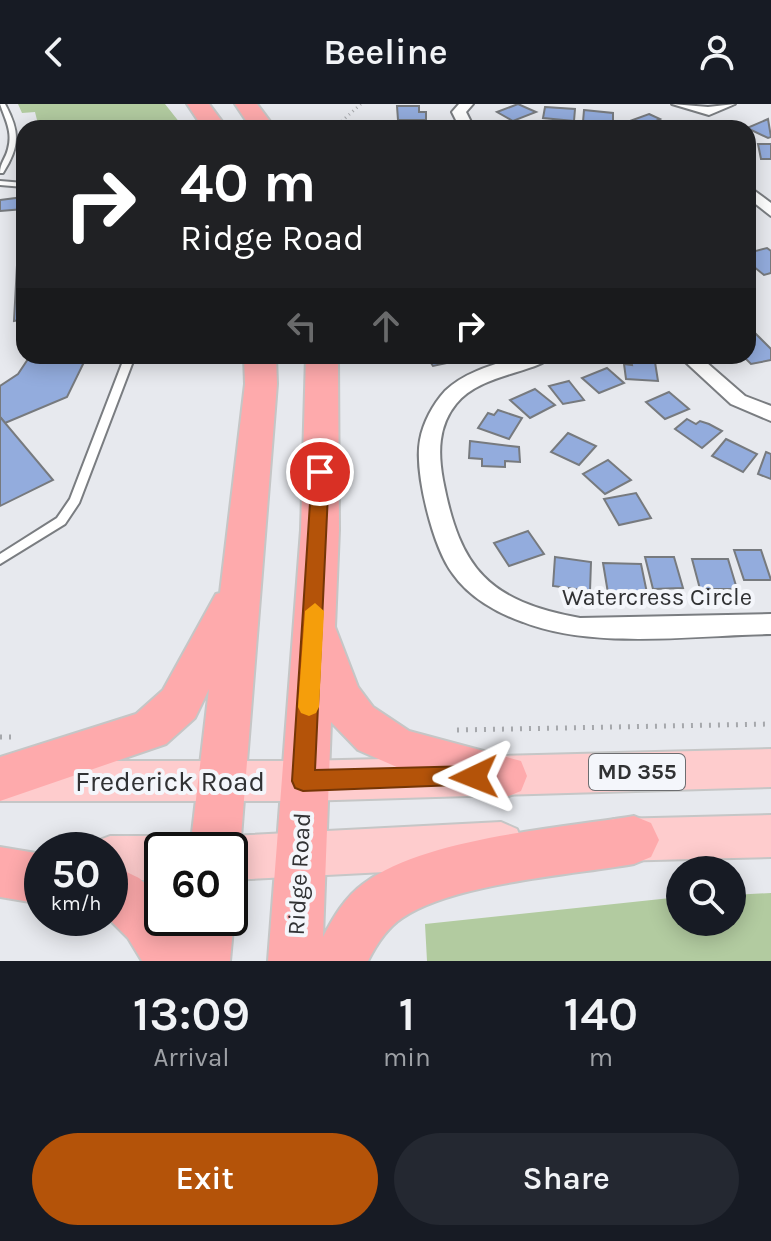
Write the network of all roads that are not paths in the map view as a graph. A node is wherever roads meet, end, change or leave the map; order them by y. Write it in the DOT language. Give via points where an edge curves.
graph roads {
  1 [pos="2,104"];
  2 [pos="679,104"];
  3 [pos="728,104"];
  4 [pos="703,111"];
  5 [pos="705,120"];
  6 [pos="0,171"];
  7 [pos="756,197"];
  8 [pos="771,211"];
  9 [pos="127,364"];
  10 [pos="260,364"];
  11 [pos="322,364"];
  12 [pos="514,364"];
  13 [pos="697,364"];
  14 [pos="771,414"];
  15 [pos="0,560"];
  16 [pos="240,585"];
  17 [pos="314,619"];
  18 [pos="771,624"];
  19 [pos="771,768"];
  20 [pos="504,776"];
  21 [pos="0,780"];
  22 [pos="223,781"];
  23 [pos="303,781"];
  24 [pos="217,832"];
  25 [pos="771,836"];
  26 [pos="634,840"];
  27 [pos="0,857"];
  28 [pos="24,857"];
  29 [pos="301,857"];
  30 [pos="248,858"];
  31 [pos="0,872"];
  32 [pos="24,876"];
  33 [pos="128,902"];
  34 [pos="206,936"];
  35 [pos="169,961"];
  36 [pos="203,961"];
  37 [pos="295,961"];
  38 [pos="339,961"];
  1 -- 6 [label="lane" via="16,139"];
  2 -- 4 [label="street"];
  3 -- 4 [label="street"];
  4 -- 5 [label="street"];
  7 -- 8 [label="street"];
  9 -- 15 [label="lane" via="75,500 61,521"];
  10 -- 16 [label="highway"];
  11 -- 17 [label="highway, Ridge Road"];
  12 -- 18 [label="street, Watercress Circle" via="493,370 453,395 433,426 429,447 448,548 462,569 504,605 552,624"];
  13 -- 14 [label="street" via="738,400"];
  16 -- 21 [label="highway" via="179,704 150,730"];
  16 -- 22 [label="highway"];
  17 -- 20 [label="highway" via="339,694 365,730 399,748"];
  17 -- 23 [label="highway, Ridge Road"];
  19 -- 20 [label="main road, Frederick Road / MD 355"];
  20 -- 23 [label="main road, Frederick Road / MD 355"];
  21 -- 22 [label="main road, Frederick Road / MD 355"];
  22 -- 23 [label="main road, Frederick Road / MD 355"];
  22 -- 24 [label="highway"];
  23 -- 29 [label="highway, Ridge Road"];
  25 -- 26 [label="main road"];
  26 -- 29 [label="main road" via="352,849"];
  26 -- 38 [label="highway" via="439,876 384,900 356,928"];
  27 -- 28 [label="main road"];
  29 -- 30 [label="main road"];
  29 -- 37 [label="highway, Ridge Road"];
  31 -- 32 [label="highway"];
  33 -- 35 [label="highway" via="158,933"];
  34 -- 36 [label="highway"];
}
